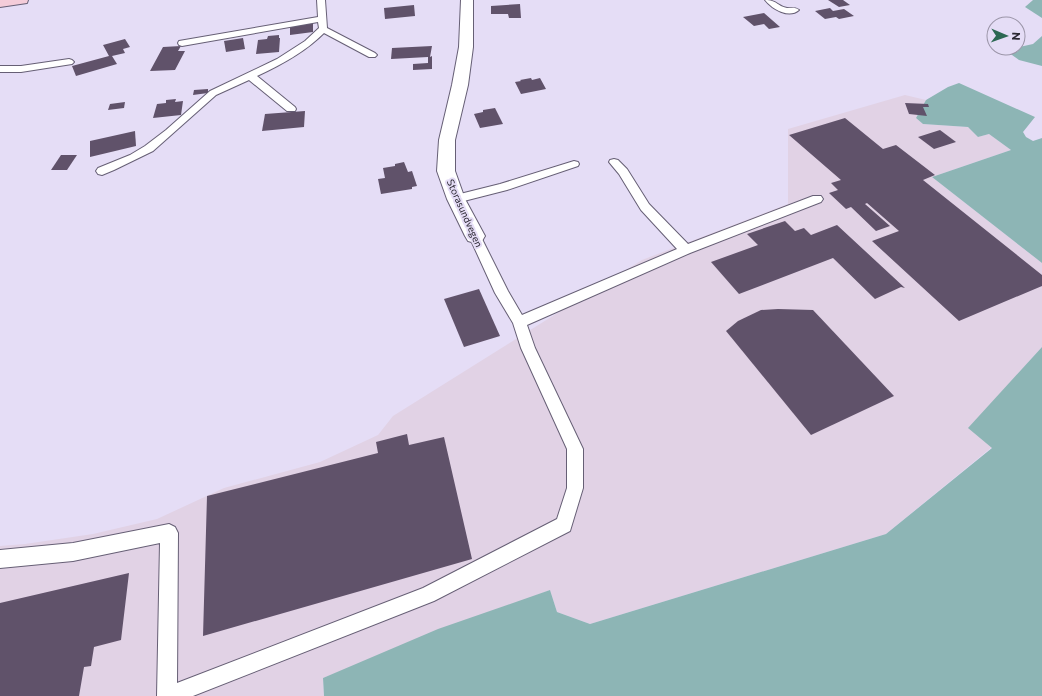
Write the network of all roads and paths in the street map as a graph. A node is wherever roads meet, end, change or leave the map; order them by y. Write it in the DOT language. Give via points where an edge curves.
graph roads {
  1 [pos="22,0"];
  2 [pos="321,0"];
  3 [pos="467,0"];
  4 [pos="770,0"];
  5 [pos="0,3"];
  6 [pos="795,10"];
  7 [pos="322,19"];
  8 [pos="323,29"];
  9 [pos="182,43"];
  10 [pos="372,55"];
  11 [pos="69,62"];
  12 [pos="0,69"];
  13 [pos="251,76"];
  14 [pos="291,109"];
  15 [pos="614,162"];
  16 [pos="574,164"];
  17 [pos="102,171"];
  18 [pos="456,199"];
  19 [pos="817,199"];
  20 [pos="475,236"];
  21 [pos="686,250"];
  22 [pos="519,322"];
  23 [pos="0,559"];
  24 [pos="168,696"];
  1 -- 5 [label="main road"];
  2 -- 7 [label="lane"];
  3 -- 18 [label="street, Storasundvegen" via="466,47 447,140 446,171"];
  4 -- 6 [label="lane" via="778,9"];
  7 -- 8 [label="lane"];
  7 -- 9 [label="lane"];
  8 -- 10 [label="lane"];
  8 -- 13 [label="lane" via="297,51"];
  11 -- 12 [label="lane" via="21,69"];
  13 -- 14 [label="lane"];
  13 -- 17 [label="lane" via="213,94 147,150"];
  15 -- 21 [label="lane" via="645,206"];
  16 -- 18 [label="lane" via="504,187"];
  18 -- 20 [label="street, Storasundvegen"];
  19 -- 21 [label="lane"];
  20 -- 22 [label="lane, Storasundvegen"];
  21 -- 22 [label="lane"];
  22 -- 24 [label="lane, Storasundvegen" via="528,348 575,449 575,488 564,525 428,595"];
  23 -- 24 [label="lane" via="73,552 169,533"];
}
